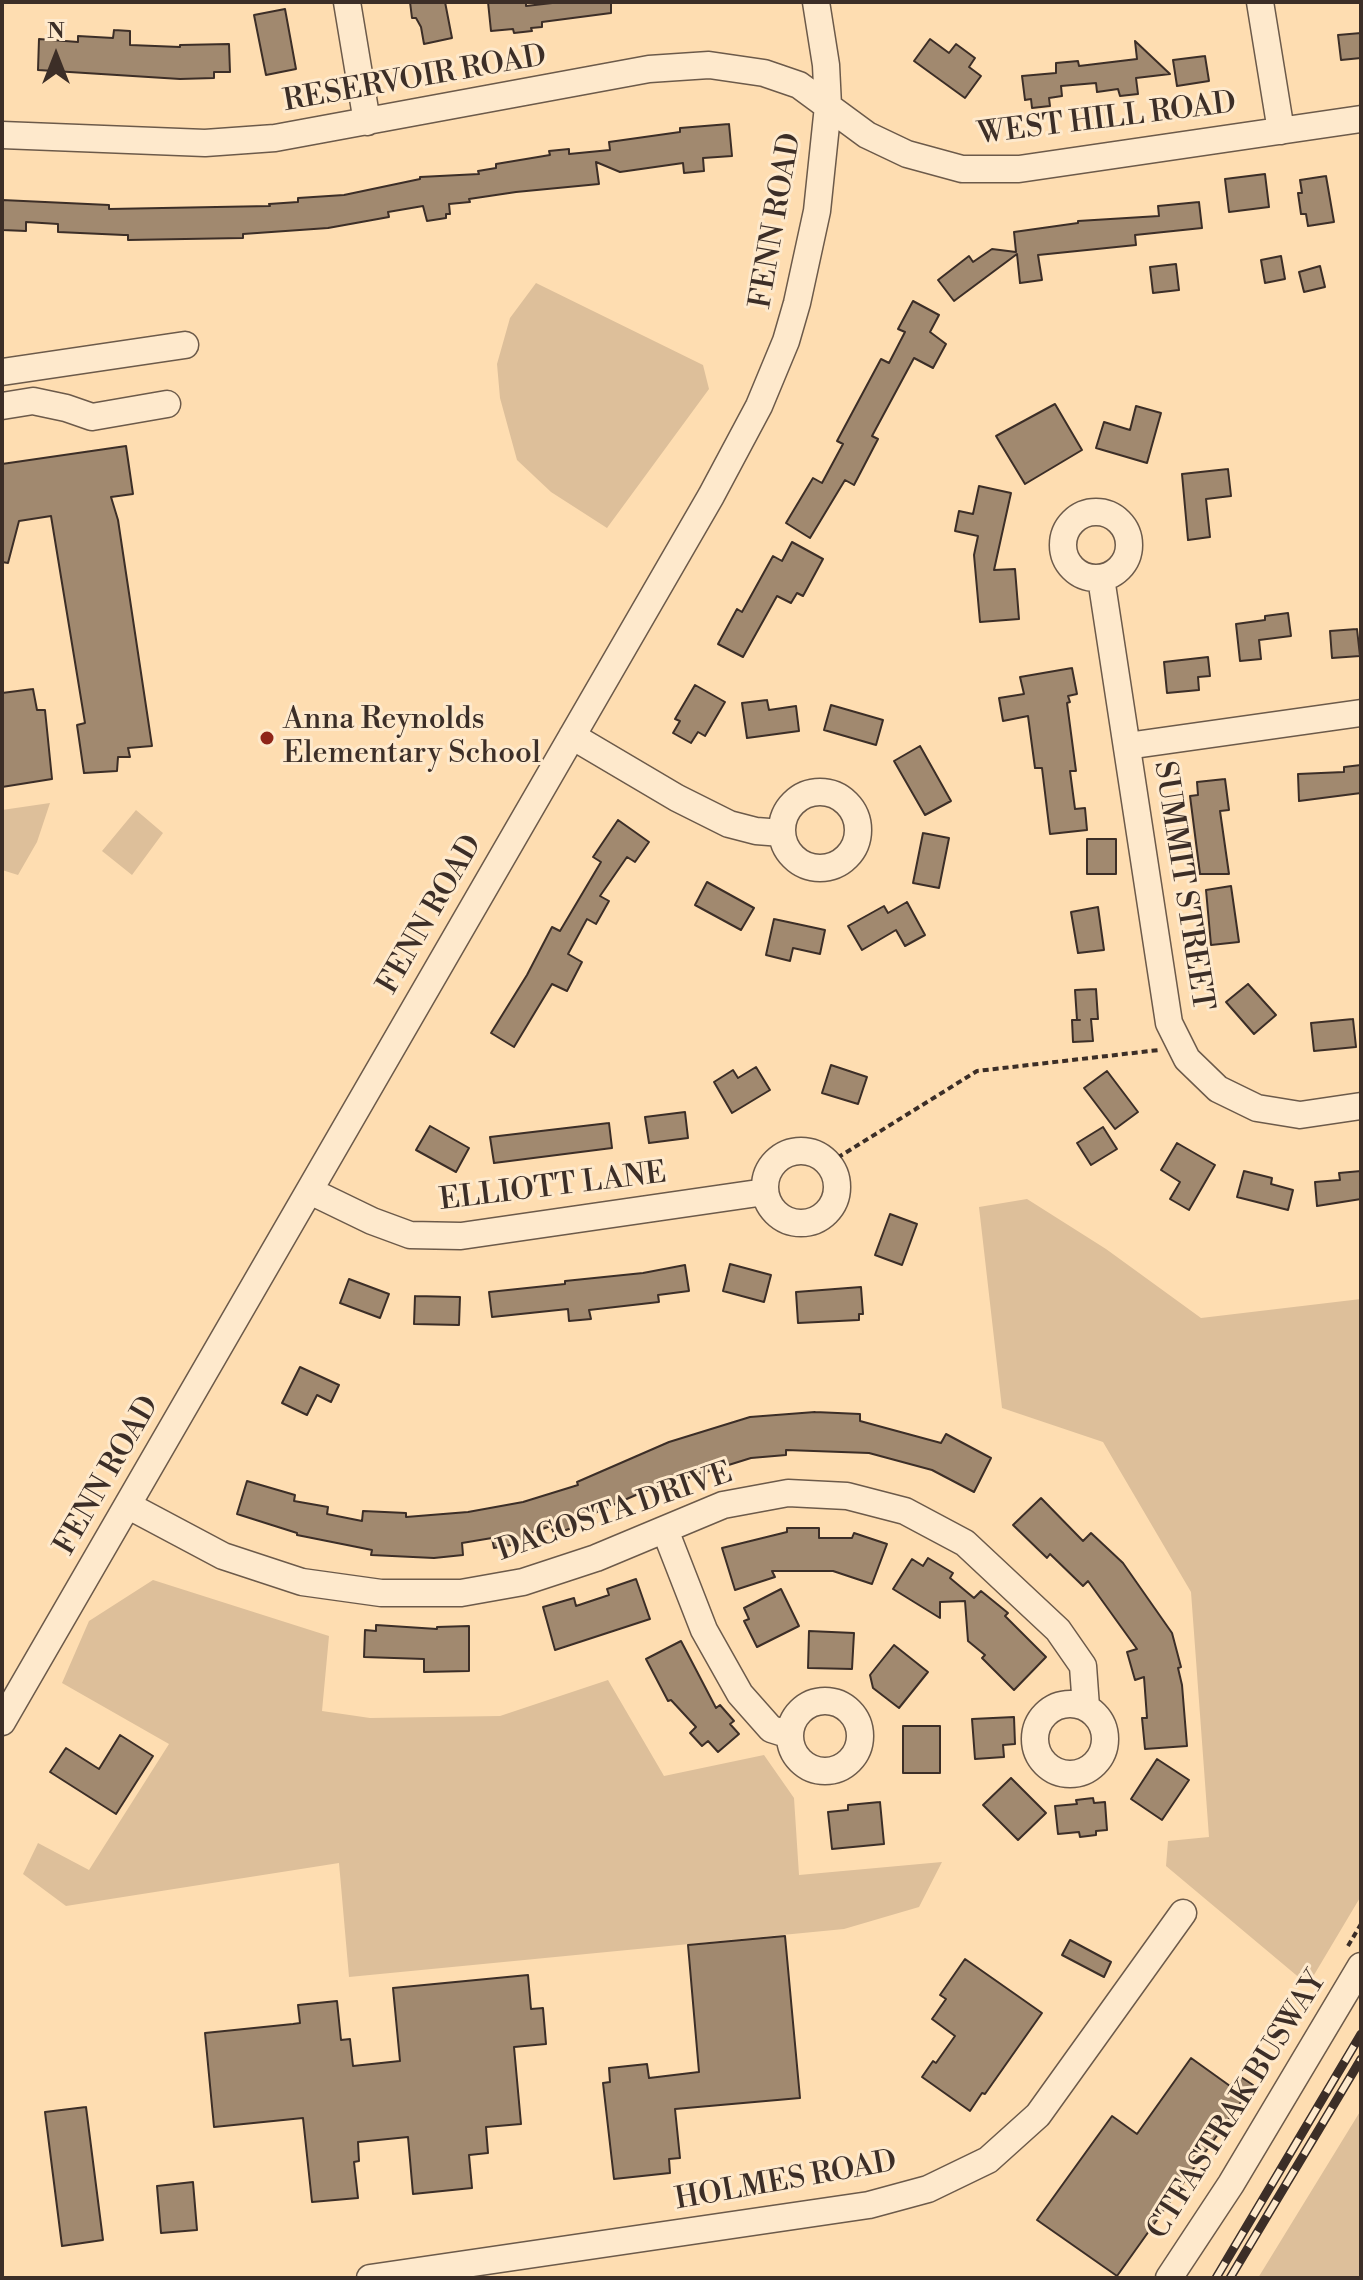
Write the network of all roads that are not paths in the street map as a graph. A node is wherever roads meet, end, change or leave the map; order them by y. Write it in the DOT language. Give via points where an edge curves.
graph roads {
  1 [pos="347,2"];
  2 [pos="816,2"];
  3 [pos="1260,2"];
  4 [pos="828,106"];
  5 [pos="1361,119"];
  6 [pos="367,122"];
  7 [pos="1281,131"];
  8 [pos="2,135"];
  9 [pos="185,345"];
  10 [pos="2,372"];
  11 [pos="167,404"];
  12 [pos="2,406"];
  13 [pos="1101,578"];
  14 [pos="1361,713"];
  15 [pos="572,736"];
  16 [pos="1127,746"];
  17 [pos="782,833"];
  18 [pos="1361,1106"];
  19 [pos="310,1191"];
  20 [pos="765,1192"];
  21 [pos="129,1506"];
  22 [pos="665,1530"];
  23 [pos="1086,1707"];
  24 [pos="2,1722"];
  25 [pos="790,1735"];
  26 [pos="1183,1913"];
  27 [pos="1361,1966"];
  28 [pos="370,2278"];
  29 [pos="1169,2278"];
  1 -- 6 [label="street"];
  2 -- 4 [label="street, FENN ROAD"];
  3 -- 7 [label="street"];
  4 -- 6 [label="street, RESERVOIR ROAD" via="799,85 764,73 709,65 649,69"];
  4 -- 7 [label="street, WEST HILL ROAD" via="896,149 962,169 1019,169"];
  4 -- 15 [label="street, FENN ROAD" via="808,262 773,375 739,446"];
  5 -- 7 [label="street, WEST HILL ROAD"];
  6 -- 8 [label="street, RESERVOIR ROAD" via="275,138 205,143"];
  9 -- 10 [label="street"];
  11 -- 12 [label="street" via="92,417 33,401"];
  13 -- 16 [label="street, SUMMIT STREET"];
  14 -- 16 [label="street"];
  15 -- 17 [label="street" via="729,824"];
  15 -- 19 [label="street, FENN ROAD"];
  16 -- 18 [label="street, SUMMIT STREET" via="1169,1023 1187,1059 1218,1089 1257,1108 1300,1115"];
  19 -- 20 [label="street, ELLIOTT LANE" via="410,1235 436,1236"];
  19 -- 21 [label="street, FENN ROAD"];
  20 -- 20 [label="street" via="778,1215 794,1223 812,1222 827,1213 836,1197 837,1179 829,1163 813,1153 795,1151 771,1166"];
  21 -- 22 [label="street, DACOSTA DRIVE" via="223,1556 302,1582 381,1593 461,1593 523,1582"];
  21 -- 24 [label="street, FENN ROAD"];
  22 -- 23 [label="street, DACOSTA DRIVE" via="723,1505 788,1493 847,1496 905,1511 965,1543 1058,1630 1083,1666"];
  22 -- 25 [label="street" via="704,1630 740,1694 771,1729"];
  26 -- 28 [label="street, HOLMES ROAD" via="1038,2115 988,2160 928,2189 869,2205"];
  27 -- 29 [label="street, CTFASTRAK BUSWAY"];
}
